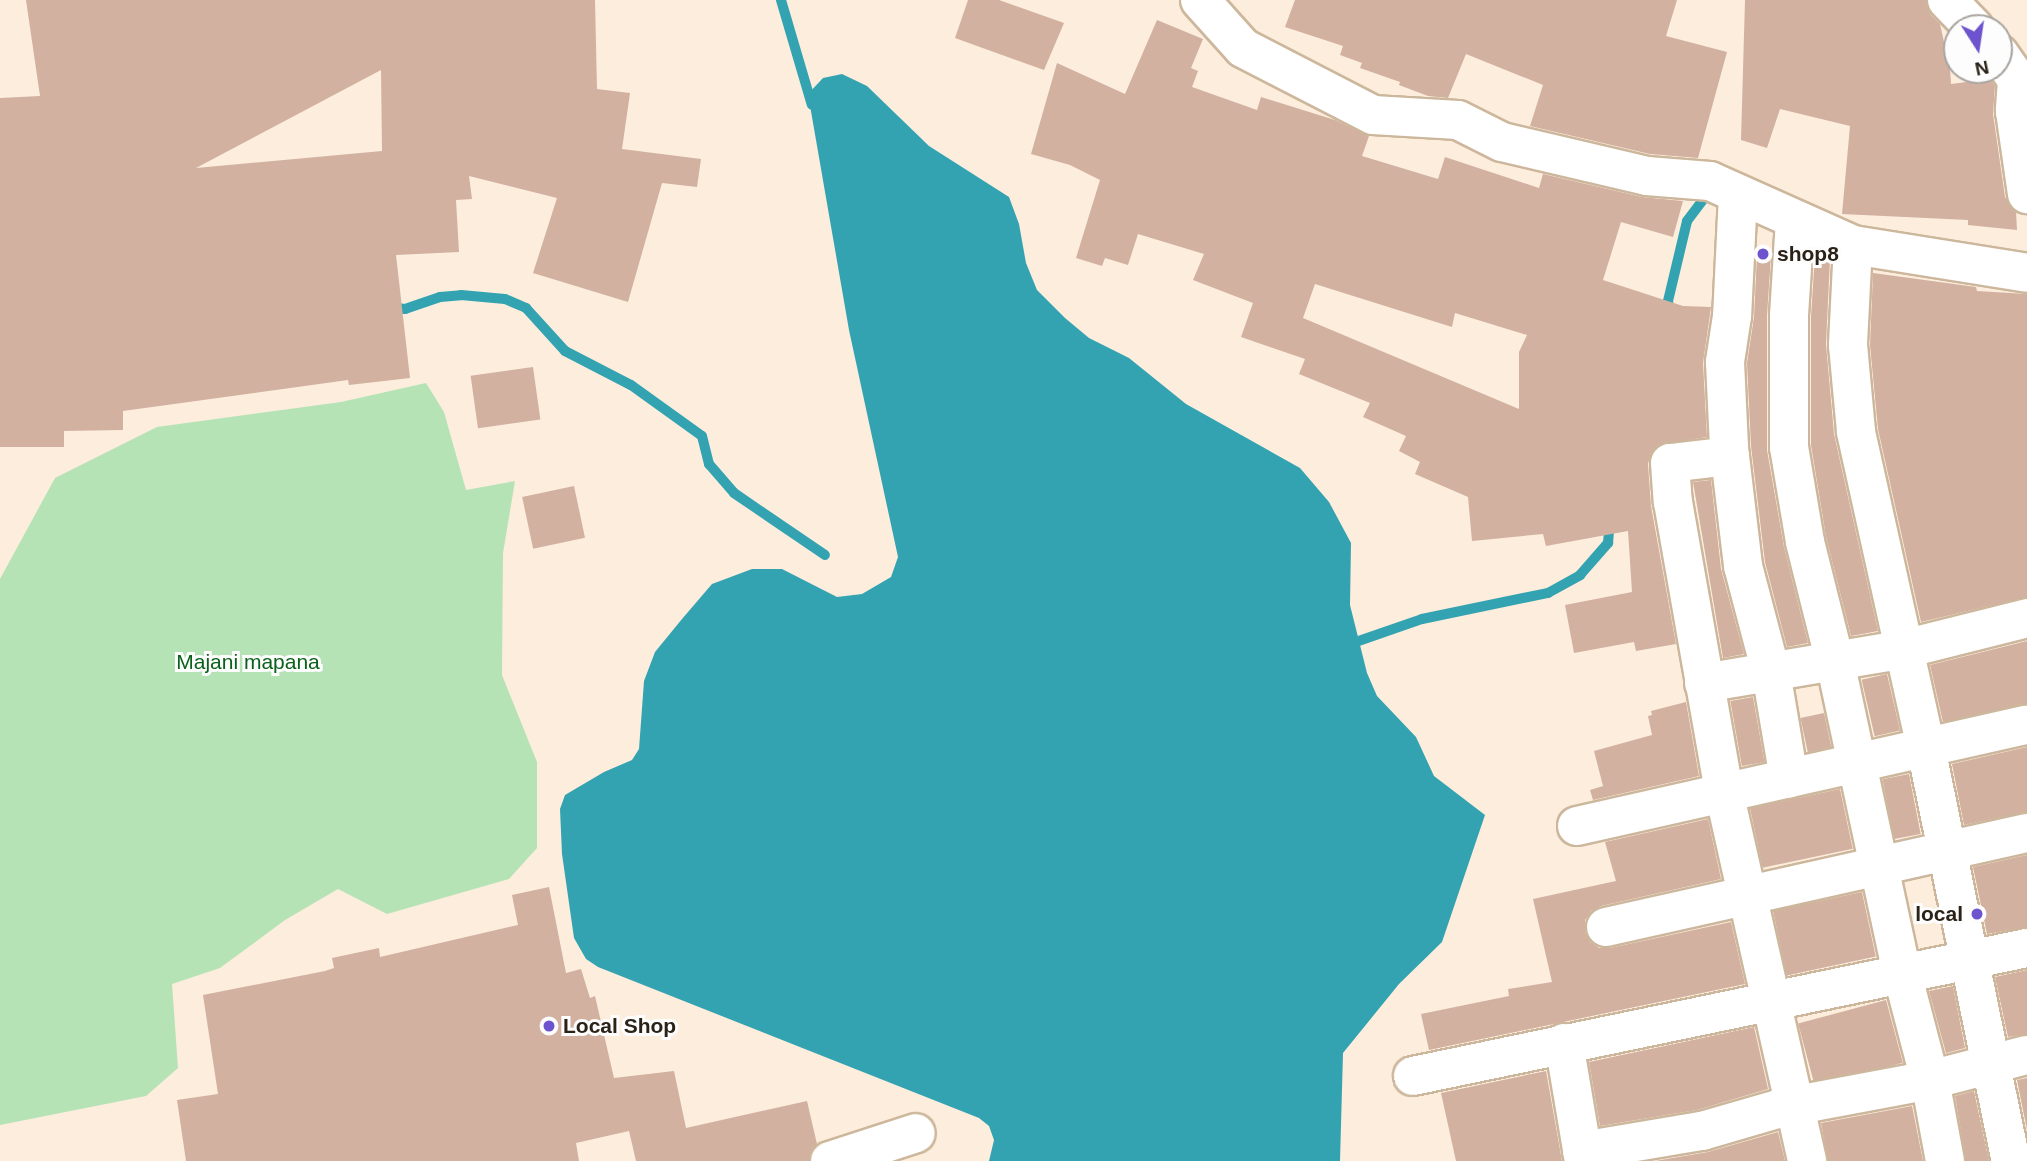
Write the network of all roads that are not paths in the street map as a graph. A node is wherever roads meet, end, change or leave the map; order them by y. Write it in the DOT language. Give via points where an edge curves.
graph roads {
  1 [pos="1200,0"];
  2 [pos="1947,0"];
  3 [pos="1960,14"];
  4 [pos="2013,74"];
  5 [pos="2021,111"];
  6 [pos="2027,194"];
  7 [pos="1738,195"];
  8 [pos="1795,220"];
  9 [pos="1853,245"];
  10 [pos="2027,274"];
  11 [pos="1730,456"];
  12 [pos="2027,618"];
  13 [pos="1904,649"];
  14 [pos="1835,661"];
  15 [pos="1771,671"];
  16 [pos="1704,683"];
  17 [pos="2027,725"];
  18 [pos="1926,748"];
  19 [pos="1857,763"];
  20 [pos="1789,778"];
  21 [pos="1724,792"];
  22 [pos="1577,826"];
  23 [pos="2027,833"];
  24 [pos="1947,849"];
  25 [pos="1879,864"];
  26 [pos="1748,897"];
  27 [pos="1605,927"];
  28 [pos="2027,948"];
  29 [pos="1969,960"];
  30 [pos="1902,973"];
  31 [pos="1772,1000"];
  32 [pos="1564,1043"];
  33 [pos="2027,1055"];
  34 [pos="1990,1064"];
  35 [pos="1413,1076"];
  36 [pos="1930,1080"];
  37 [pos="1796,1105"];
  38 [pos="916,1133"];
  39 [pos="1583,1156"];
  40 [pos="830,1161"];
  41 [pos="1807,1161"];
  42 [pos="1945,1161"];
  43 [pos="2011,1161"];
  1 -- 7 [label="street" via="1243,48 1373,115 1458,120 1503,142 1647,176 1710,181"];
  2 -- 3 [label="street"];
  4 -- 5 [label="street"];
  5 -- 6 [label="street"];
  7 -- 8 [label="street"];
  7 -- 11 [label="street" via="1725,362"];
  8 -- 9 [label="street"];
  8 -- 14 [label="street" via="1789,447 1805,542"];
  9 -- 10 [label="street"];
  9 -- 13 [label="street" via="1848,345 1856,432"];
  11 -- 15 [label="street" via="1743,566"];
  11 -- 16 [label="street" via="1670,463 1672,502"];
  12 -- 13 [label="street"];
  13 -- 14 [label="street"];
  13 -- 18 [label="street"];
  14 -- 15 [label="street"];
  14 -- 19 [label="street"];
  15 -- 16 [label="street"];
  15 -- 20 [label="street"];
  16 -- 21 [label="street"];
  17 -- 18 [label="street"];
  18 -- 19 [label="street"];
  18 -- 24 [label="street"];
  19 -- 20 [label="street"];
  19 -- 25 [label="street"];
  20 -- 21 [label="street"];
  21 -- 22 [label="street"];
  21 -- 26 [label="street"];
  23 -- 24 [label="street"];
  24 -- 25 [label="street"];
  24 -- 29 [label="street"];
  25 -- 26 [label="street"];
  25 -- 30 [label="street"];
  26 -- 27 [label="street"];
  26 -- 31 [label="street"];
  28 -- 29 [label="street"];
  29 -- 30 [label="street"];
  29 -- 34 [label="street"];
  30 -- 31 [label="street"];
  30 -- 36 [label="street"];
  31 -- 32 [label="street"];
  31 -- 37 [label="street"];
  32 -- 35 [label="street"];
  32 -- 39 [label="street"];
  33 -- 34 [label="street"];
  34 -- 36 [label="street"];
  34 -- 43 [label="street"];
  36 -- 37 [label="street"];
  36 -- 42 [label="street"];
  37 -- 39 [label="street"];
  37 -- 41 [label="street"];
  38 -- 40 [label="street"];
}
